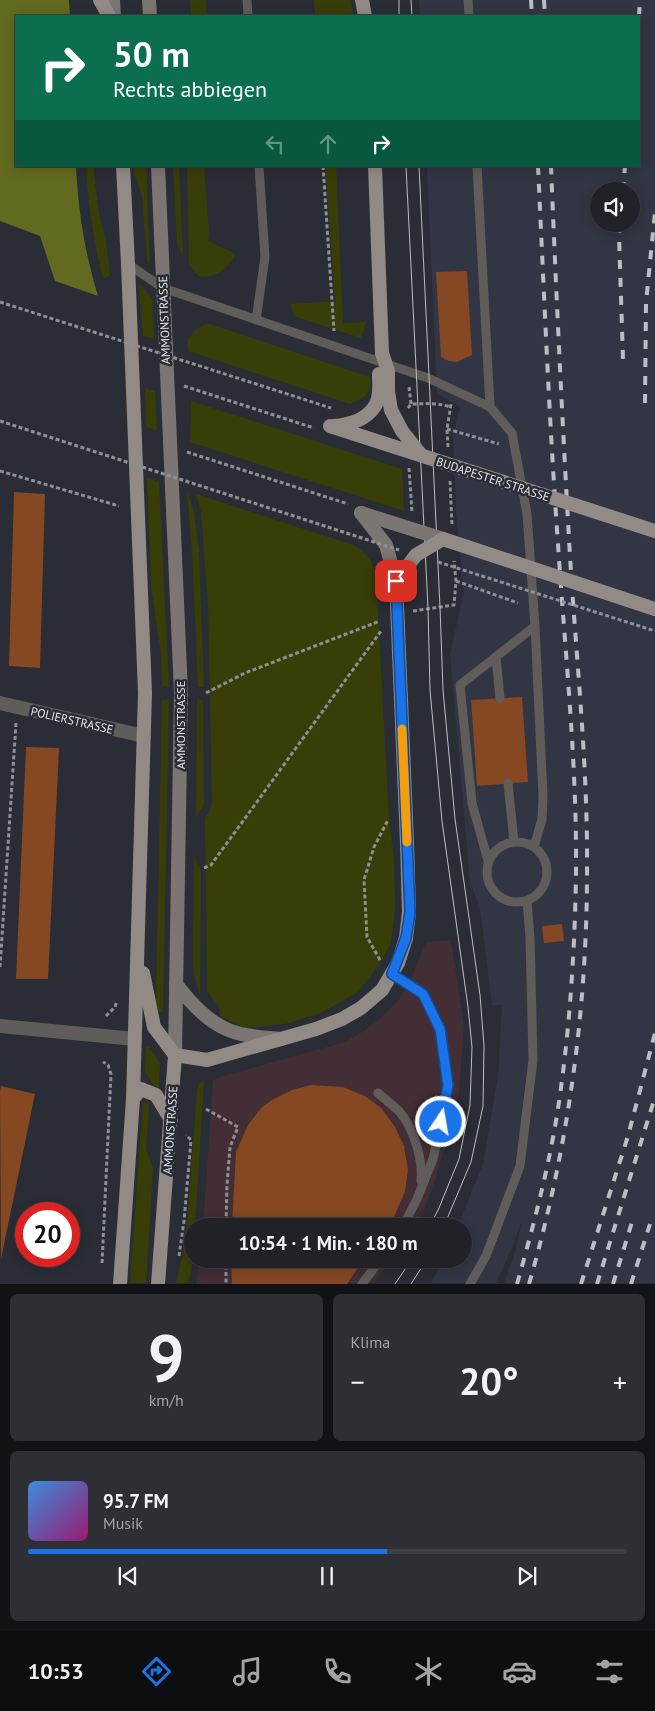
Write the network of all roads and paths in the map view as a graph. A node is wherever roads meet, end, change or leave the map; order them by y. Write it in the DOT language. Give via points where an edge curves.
graph roads {
  1 [pos="100,0"];
  2 [pos="113,0"];
  3 [pos="149,0"];
  4 [pos="247,0"];
  5 [pos="362,0"];
  6 [pos="468,0"];
  7 [pos="108,15"];
  8 [pos="114,15"];
  9 [pos="150,15"];
  10 [pos="248,15"];
  11 [pos="366,15"];
  12 [pos="469,15"];
  13 [pos="123,167"];
  14 [pos="158,167"];
  15 [pos="259,167"];
  16 [pos="322,167"];
  17 [pos="376,167"];
  18 [pos="477,167"];
  19 [pos="128,264"];
  20 [pos="163,288"];
  21 [pos="0,302"];
  22 [pos="256,320"];
  23 [pos="335,346"];
  24 [pos="382,353"];
  25 [pos="182,386"];
  26 [pos="455,390"];
  27 [pos="450,407"];
  28 [pos="490,407"];
  29 [pos="406,410"];
  30 [pos="362,418"];
  31 [pos="0,421"];
  32 [pos="314,429"];
  33 [pos="447,429"];
  34 [pos="440,443"];
  35 [pos="502,445"];
  36 [pos="183,451"];
  37 [pos="415,458"];
  38 [pos="0,471"];
  39 [pos="450,476"];
  40 [pos="348,505"];
  41 [pos="119,506"];
  42 [pos="412,516"];
  43 [pos="655,531"];
  44 [pos="448,536"];
  45 [pos="386,545"];
  46 [pos="454,552"];
  47 [pos="416,555"];
  48 [pos="396,581"];
  49 [pos="456,581"];
  50 [pos="518,604"];
  51 [pos="655,609"];
  52 [pos="407,612"];
  53 [pos="386,618"];
  54 [pos="386,624"];
  55 [pos="535,626"];
  56 [pos="655,631"];
  57 [pos="496,657"];
  58 [pos="206,693"];
  59 [pos="500,698"];
  60 [pos="0,703"];
  61 [pos="18,707"];
  62 [pos="144,736"];
  63 [pos="508,784"];
  64 [pos="389,819"];
  65 [pos="514,842"];
  66 [pos="534,847"];
  67 [pos="488,861"];
  68 [pos="204,868"];
  69 [pos="527,901"];
  70 [pos="2,909"];
  71 [pos="138,952"];
  72 [pos="0,967"];
  73 [pos="392,974"];
  74 [pos="176,984"];
  75 [pos="0,1026"];
  76 [pos="282,1039"];
  77 [pos="135,1040"];
  78 [pos="175,1056"];
  79 [pos="103,1062"];
  80 [pos="378,1092"];
  81 [pos="133,1099"];
  82 [pos="206,1109"];
  83 [pos="171,1121"];
  84 [pos="191,1140"];
  85 [pos="420,1192"];
  86 [pos="226,1218"];
  87 [pos="408,1218"];
  88 [pos="179,1257"];
  89 [pos="226,1268"];
  90 [pos="374,1268"];
  91 [pos="102,1269"];
  92 [pos="120,1284"];
  93 [pos="158,1284"];
  94 [pos="226,1284"];
  95 [pos="362,1284"];
  96 [pos="470,1284"];
  1 -- 7 [label="main road"];
  2 -- 8 [label="main road"];
  3 -- 9 [label="main road"];
  4 -- 10 [label="lane"];
  5 -- 11 [label="main road"];
  6 -- 12 [label="lane"];
  13 -- 19 [label="main road"];
  14 -- 20 [label="main road, AMMONSTRASSE"];
  15 -- 22 [label="lane" via="265,257"];
  16 -- 23 [label="path"];
  17 -- 24 [label="main road"];
  18 -- 28 [label="lane"];
  19 -- 20 [label="lane"];
  19 -- 62 [label="main road" via="143,631"];
  20 -- 22 [label="lane"];
  20 -- 74 [label="main road, AMMONSTRASSE" via="181,693"];
  21 -- 30 [label="path, bridge"];
  22 -- 23 [label="lane"];
  23 -- 26 [label="lane"];
  24 -- 30 [label="main road, bridge" via="376,405"];
  24 -- 37 [label="main road, bridge" via="388,371 392,410"];
  25 -- 32 [label="path"];
  26 -- 27 [label="path"];
  26 -- 28 [label="lane"];
  27 -- 29 [label="path" via="439,403 411,404"];
  27 -- 33 [label="path"];
  28 -- 55 [label="lane" via="512,434 527,514"];
  30 -- 37 [label="main road, BUDAPESTER STRASSE, bridge" via="347,425 330,426"];
  31 -- 45 [label="path, bridge"];
  33 -- 34 [label="path" via="449,447"];
  33 -- 35 [label="path"];
  36 -- 40 [label="path"];
  37 -- 42 [label="path"];
  37 -- 43 [label="main road, BUDAPESTER STRASSE, bridge"];
  38 -- 41 [label="path"];
  39 -- 44 [label="path"];
  44 -- 45 [label="main road, bridge" via="361,513"];
  44 -- 47 [label="main road, bridge"];
  44 -- 51 [label="main road, bridge"];
  45 -- 47 [label="path, bridge"];
  45 -- 48 [label="main road"];
  46 -- 49 [label="path"];
  47 -- 48 [label="main road, bridge"];
  47 -- 56 [label="path, bridge"];
  48 -- 73 [label="main road, bridge" via="410,912 406,938"];
  49 -- 50 [label="path"];
  49 -- 52 [label="path" via="454,606"];
  53 -- 58 [label="path" via="245,673"];
  54 -- 68 [label="path" via="210,865"];
  55 -- 57 [label="lane"];
  55 -- 66 [label="lane" via="543,796 542,819"];
  57 -- 59 [label="lane"];
  57 -- 67 [label="lane" via="460,685 472,803"];
  60 -- 61 [label="street, POLIERSTRASSE"];
  61 -- 62 [label="street, POLIERSTRASSE"];
  61 -- 70 [label="path"];
  62 -- 71 [label="main road"];
  63 -- 65 [label="lane"];
  64 -- 73 [label="path" via="374,847 364,880 367,938"];
  65 -- 66 [label="lane"];
  65 -- 67 [label="lane" via="496,850"];
  66 -- 69 [label="lane" via="545,860 547,876 540,892"];
  67 -- 69 [label="lane" via="487,875 491,888 500,898 513,902"];
  69 -- 96 [label="lane" via="533,1060 520,1166 486,1256"];
  70 -- 72 [label="path"];
  71 -- 77 [label="main road"];
  71 -- 78 [label="main road" via="154,1027"];
  73 -- 76 [label="main road" via="382,990 361,1008 342,1019"];
  73 -- 85 [label="lane" via="423,994 440,1029 448,1085 433,1159"];
  74 -- 76 [label="main road" via="192,1004 224,1028 248,1036"];
  74 -- 78 [label="main road, AMMONSTRASSE"];
  75 -- 77 [label="street"];
  76 -- 78 [label="main road" via="207,1060"];
  77 -- 81 [label="main road"];
  78 -- 83 [label="main road, AMMONSTRASSE"];
  79 -- 91 [label="path" via="111,1074"];
  80 -- 85 [label="lane" via="400,1113 416,1142 422,1172"];
  81 -- 83 [label="main road" via="141,1089 156,1094"];
  81 -- 92 [label="main road"];
  82 -- 86 [label="path" via="238,1127 230,1146"];
  83 -- 93 [label="main road, AMMONSTRASSE"];
  84 -- 88 [label="path"];
  85 -- 87 [label="lane"];
  89 -- 94 [label="path"];
  90 -- 95 [label="lane"];
}
